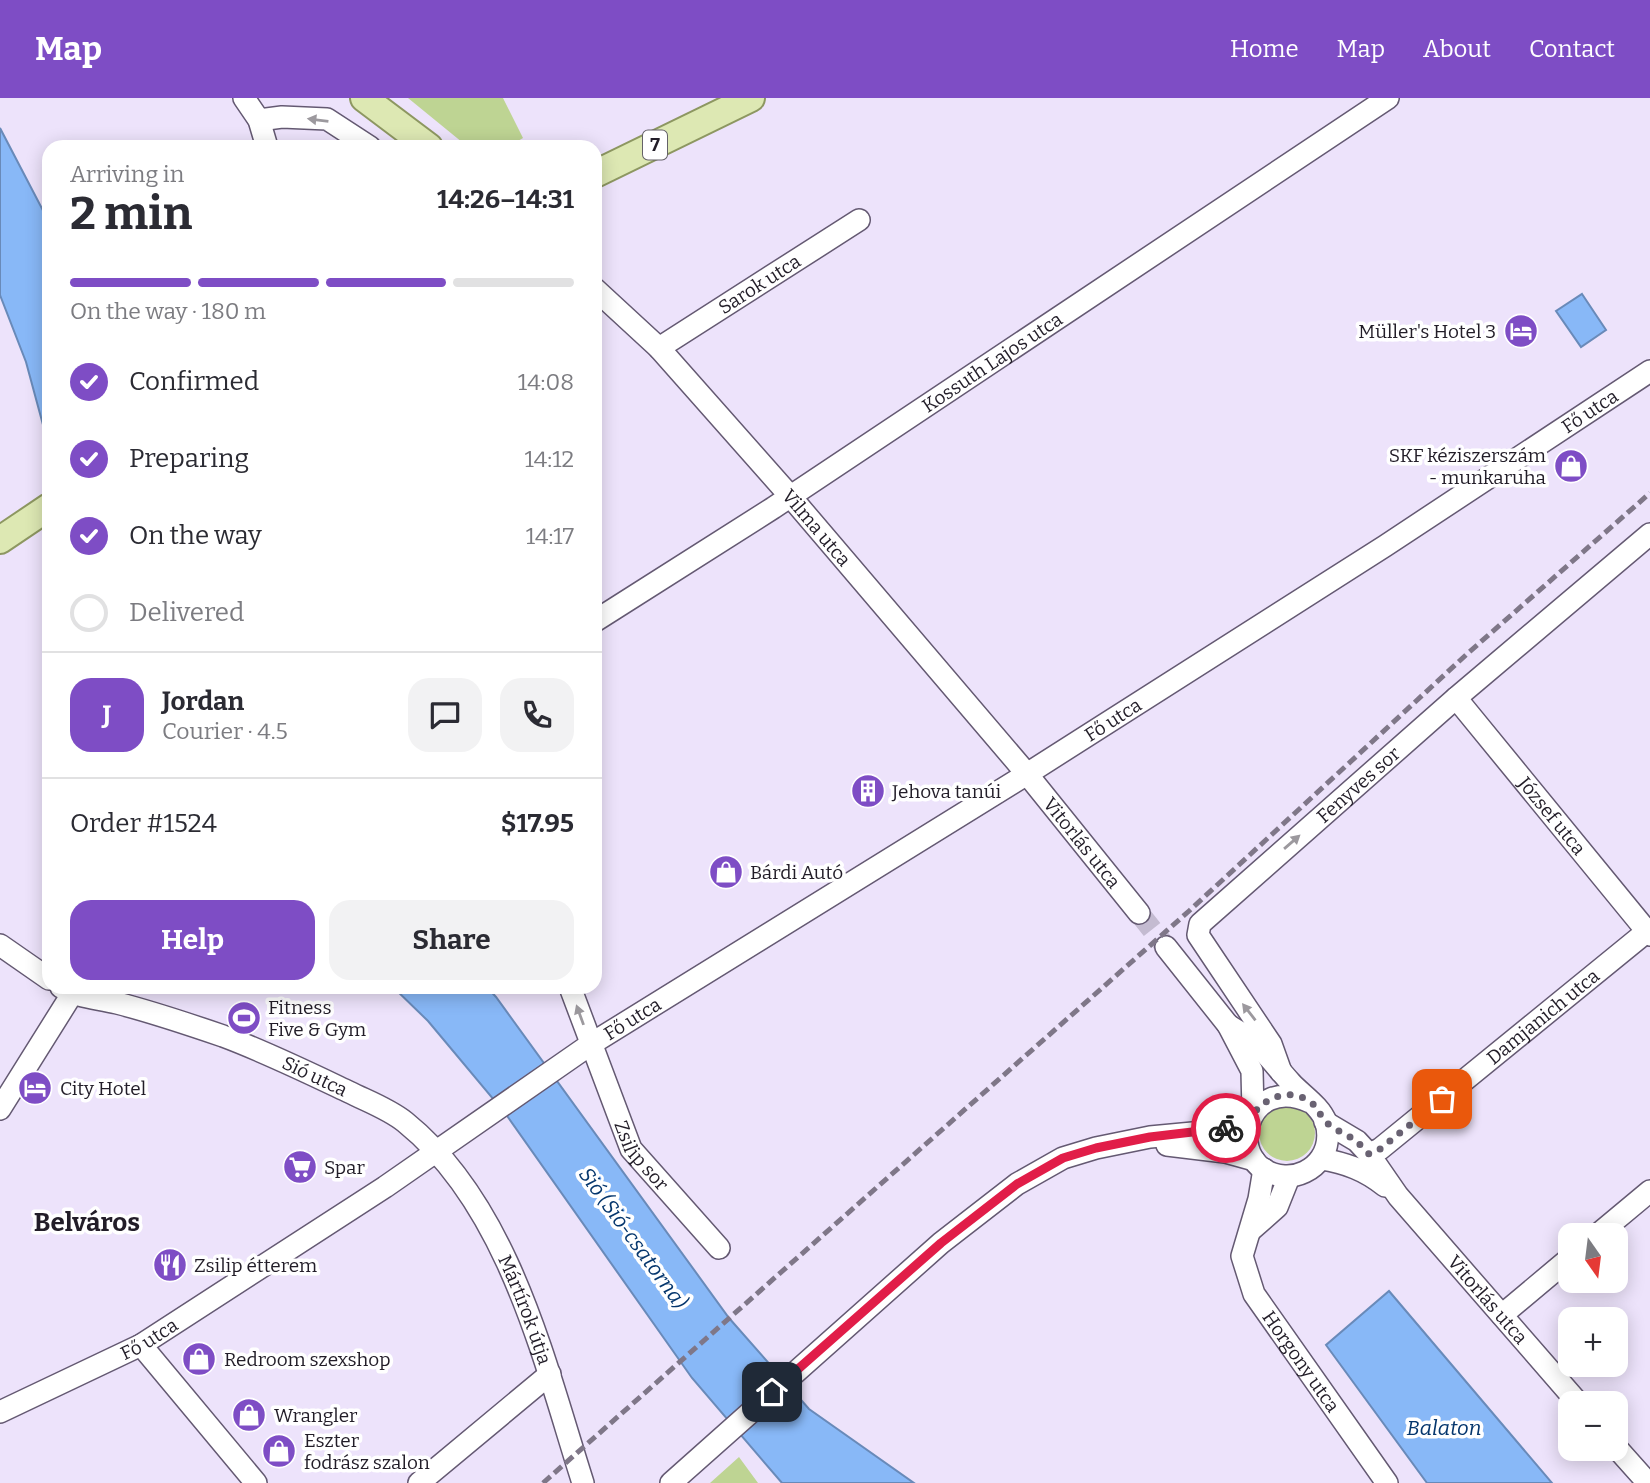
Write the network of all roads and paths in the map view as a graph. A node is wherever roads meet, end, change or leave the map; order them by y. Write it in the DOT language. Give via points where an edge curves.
graph roads {
  1 [pos="244,98"];
  2 [pos="364,98"];
  3 [pos="751,98"];
  4 [pos="1388,98"];
  5 [pos="259,120"];
  6 [pos="265,140"];
  7 [pos="359,140"];
  8 [pos="420,140"];
  9 [pos="602,171"];
  10 [pos="859,220"];
  11 [pos="602,295"];
  12 [pos="659,348"];
  13 [pos="1650,371"];
  14 [pos="790,496"];
  15 [pos="42,512"];
  16 [pos="1650,534"];
  17 [pos="0,540"];
  18 [pos="602,617"];
  19 [pos="1456,698"];
  20 [pos="1027,774"];
  21 [pos="1139,913"];
  22 [pos="1649,932"];
  23 [pos="0,946"];
  24 [pos="1166,947"];
  25 [pos="42,974"];
  26 [pos="64,994"];
  27 [pos="82,994"];
  28 [pos="573,994"];
  29 [pos="1228,1025"];
  30 [pos="591,1044"];
  31 [pos="1281,1072"];
  32 [pos="1310,1101"];
  33 [pos="0,1108"];
  34 [pos="1251,1117"];
  35 [pos="1325,1122"];
  36 [pos="1127,1143"];
  37 [pos="435,1152"];
  38 [pos="1369,1154"];
  39 [pos="1321,1159"];
  40 [pos="1259,1165"];
  41 [pos="1289,1177"];
  42 [pos="1650,1191"];
  43 [pos="1398,1196"];
  44 [pos="1612,1223"];
  45 [pos="1251,1230"];
  46 [pos="719,1248"];
  47 [pos="1558,1268"];
  48 [pos="1502,1315"];
  49 [pos="141,1345"];
  50 [pos="550,1374"];
  51 [pos="1568,1391"];
  52 [pos="0,1412"];
  53 [pos="1628,1458"];
  54 [pos="1646,1475"];
  55 [pos="255,1481"];
  56 [pos="419,1483"];
  57 [pos="583,1483"];
  58 [pos="671,1483"];
  59 [pos="1387,1483"];
  1 -- 5 [label="street"];
  2 -- 8 [label="main road"];
  3 -- 9 [label="main road, 7"];
  4 -- 14 [label="street, Kossuth Lajos utca"];
  5 -- 6 [label="street"];
  7 -- 5 [label="street, one-way" via="327,119"];
  10 -- 12 [label="street, Sarok utca"];
  11 -- 12 [label="street, Vilma utca"];
  12 -- 14 [label="street, Vilma utca"];
  13 -- 20 [label="street, Fő utca"];
  14 -- 18 [label="street, Kossuth Lajos utca"];
  14 -- 20 [label="street, Vilma utca"];
  15 -- 17 [label="main road"];
  16 -- 19 [label="street, Fenyves sor"];
  19 -- 22 [label="street, József utca"];
  31 -- 19 [label="street, Fenyves sor, one-way" via="1271,1044 1203,944 1200,924"];
  20 -- 21 [label="street, Vitorlás utca"];
  20 -- 30 [label="street, Fő utca"];
  22 -- 38 [label="street, Damjanich utca"];
  23 -- 25 [label="street"];
  24 -- 29 [label="street, Vitorlás utca"];
  26 -- 33 [label="street"];
  27 -- 37 [label="street, Sió utca" via="223,1036 284,1061 405,1122"];
  30 -- 28 [label="street, Zsilip sor, one-way"];
  29 -- 31 [label="street, Vitorlás utca" via="1254,1041"];
  29 -- 34 [label="street, Vitorlás utca" via="1252,1071"];
  30 -- 37 [label="street, Fő utca"];
  30 -- 46 [label="street, Zsilip sor" via="631,1149"];
  31 -- 32 [label="street, Vitorlás utca"];
  32 -- 34 [label="street" via="1298,1096 1273,1097"];
  32 -- 35 [label="street, Vitorlás utca"];
  34 -- 36 [label="street" via="1214,1131"];
  34 -- 40 [label="street, Vitorlás utca" via="1248,1149"];
  35 -- 38 [label="street, Vitorlás utca"];
  35 -- 39 [label="street" via="1328,1134"];
  36 -- 40 [label="street" via="1225,1152"];
  36 -- 58 [label="street" via="1063,1158 1017,1184 941,1243"];
  37 -- 49 [label="street, Fő utca"];
  37 -- 50 [label="street, Mártírok útja" via="482,1216 523,1297"];
  38 -- 43 [label="street, Vitorlás utca"];
  39 -- 41 [label="street"];
  39 -- 43 [label="street, Vitorlás utca" via="1369,1173"];
  40 -- 41 [label="street"];
  40 -- 45 [label="street, Horgony utca" via="1259,1199"];
  41 -- 45 [label="street" via="1277,1207"];
  42 -- 44 [label="street"];
  43 -- 48 [label="street, Vitorlás utca"];
  45 -- 59 [label="street, Horgony utca" via="1242,1256 1254,1294"];
  47 -- 48 [label="street"];
  48 -- 51 [label="street, Vitorlás utca"];
  49 -- 52 [label="street, Fő utca"];
  49 -- 55 [label="street"];
  50 -- 56 [label="street"];
  50 -- 57 [label="street, Mártírok útja"];
  53 -- 54 [label="street"];
}
